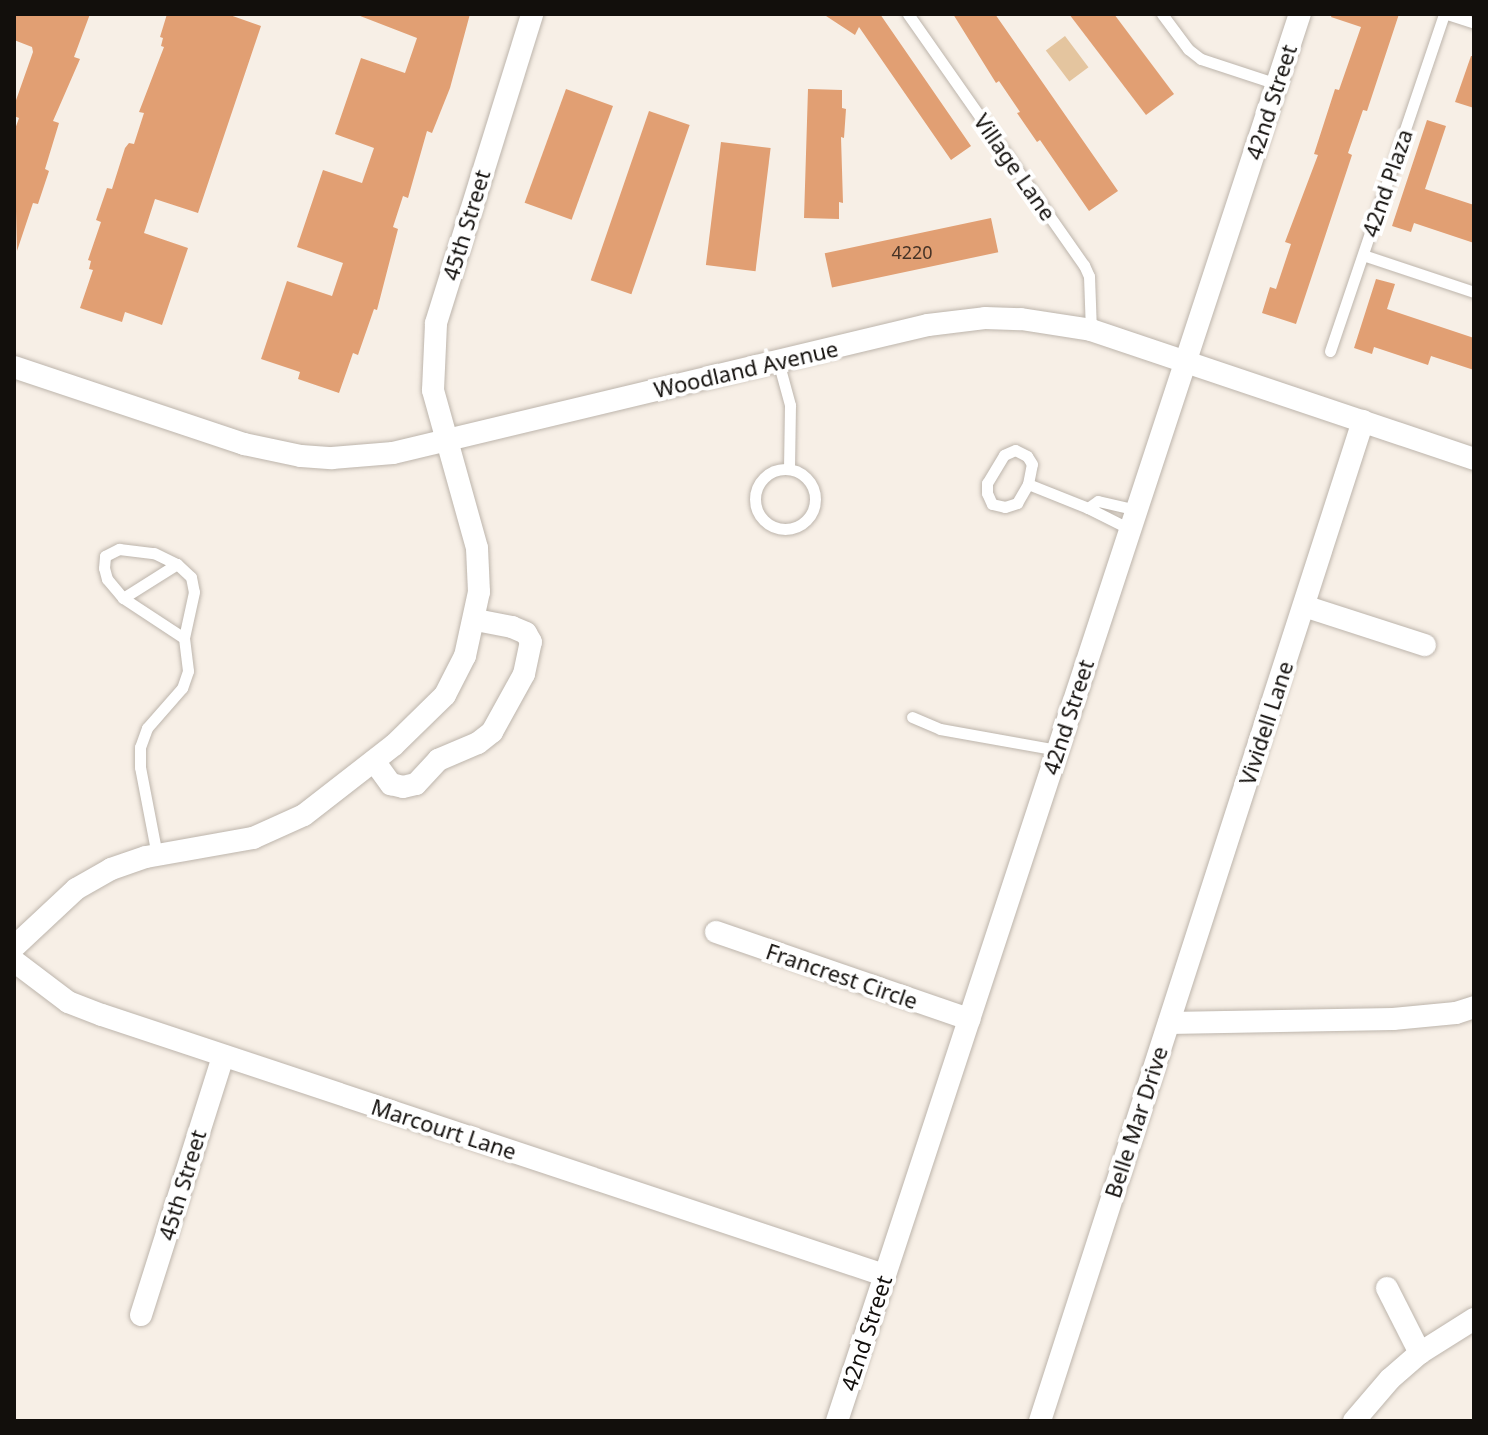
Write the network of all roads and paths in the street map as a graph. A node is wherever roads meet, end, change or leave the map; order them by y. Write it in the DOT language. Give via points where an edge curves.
graph roads {
  1 [pos="532,14"];
  2 [pos="908,14"];
  3 [pos="1162,14"];
  4 [pos="1300,14"];
  5 [pos="1446,14"];
  6 [pos="1474,23"];
  7 [pos="1277,84"];
  8 [pos="1363,255"];
  9 [pos="1474,292"];
  10 [pos="1091,330"];
  11 [pos="1330,351"];
  12 [pos="778,361"];
  13 [pos="1186,361"];
  14 [pos="14,367"];
  15 [pos="1363,421"];
  16 [pos="447,439"];
  17 [pos="1474,459"];
  18 [pos="789,469"];
  19 [pos="1028,484"];
  20 [pos="1088,508"];
  21 [pos="1133,520"];
  22 [pos="177,564"];
  23 [pos="123,598"];
  24 [pos="1304,606"];
  25 [pos="475,620"];
  26 [pos="184,638"];
  27 [pos="1425,645"];
  28 [pos="912,717"];
  29 [pos="1058,750"];
  30 [pos="374,761"];
  31 [pos="157,855"];
  32 [pos="716,932"];
  33 [pos="14,947"];
  34 [pos="14,961"];
  35 [pos="1474,1007"];
  36 [pos="969,1019"];
  37 [pos="1169,1023"];
  38 [pos="223,1056"];
  39 [pos="884,1275"];
  40 [pos="1387,1288"];
  41 [pos="141,1315"];
  42 [pos="1474,1319"];
  43 [pos="1420,1353"];
  44 [pos="837,1421"];
  45 [pos="1040,1421"];
  46 [pos="1354,1421"];
  1 -- 16 [label="street, 45th Street" via="436,323 433,390"];
  2 -- 10 [label="lane, Village Lane" via="1084,265"];
  3 -- 7 [label="lane" via="1201,59"];
  4 -- 7 [label="street, 42nd Street"];
  5 -- 6 [label="lane"];
  5 -- 8 [label="lane, 42nd Plaza"];
  7 -- 13 [label="street, 42nd Street"];
  8 -- 9 [label="lane"];
  8 -- 11 [label="lane, 42nd Plaza"];
  10 -- 12 [label="street, Woodland Avenue" via="985,318 928,325"];
  10 -- 13 [label="street, Woodland Avenue"];
  12 -- 16 [label="street, Woodland Avenue"];
  12 -- 18 [label="lane" via="790,405"];
  13 -- 15 [label="street, Woodland Avenue"];
  13 -- 21 [label="street, 42nd Street"];
  14 -- 16 [label="street, Woodland Avenue" via="244,444 301,456 393,453"];
  15 -- 17 [label="street, Woodland Avenue"];
  15 -- 24 [label="street, Vividell Lane"];
  16 -- 25 [label="street, 45th Street" via="477,548"];
  18 -- 18 [label="lane" via="765,476 755,498 765,521 782,528 801,523 813,507 807,479"];
  19 -- 19 [label="lane" via="1017,503 1005,507 992,504 987,493 987,483 1004,455 1015,450 1032,464"];
  19 -- 20 [label="lane"];
  20 -- 21 [label="lane"];
  20 -- 21 [label="lane" via="1098,501"];
  21 -- 29 [label="street, 42nd Street"];
  22 -- 23 [label="lane"];
  22 -- 23 [label="lane" via="136,549 105,556 107,579"];
  22 -- 26 [label="lane" via="191,577 194,592"];
  23 -- 26 [label="lane"];
  24 -- 27 [label="street"];
  24 -- 37 [label="street, Vividell Lane"];
  25 -- 30 [label="street, 45th Street" via="465,656 445,695"];
  25 -- 30 [label="street" via="512,627 531,642 524,674 492,732 438,760 416,784 391,784"];
  26 -- 31 [label="lane" via="188,671 182,688 147,728 140,747"];
  28 -- 29 [label="lane" via="940,729"];
  29 -- 36 [label="street, 42nd Street"];
  30 -- 31 [label="street, 45th Street" via="304,815 273,831"];
  31 -- 33 [label="street, 45th Street" via="111,869 76,889"];
  32 -- 36 [label="street, Francrest Circle"];
  34 -- 38 [label="street, Marcourt Lane" via="68,1002"];
  35 -- 37 [label="street, Belle Mar Drive" via="1393,1019"];
  36 -- 39 [label="street, 42nd Street"];
  37 -- 45 [label="street, Belle Mar Drive"];
  38 -- 39 [label="street, Marcourt Lane"];
  38 -- 41 [label="street, 45th Street"];
  39 -- 44 [label="street, 42nd Street"];
  40 -- 43 [label="street"];
  42 -- 43 [label="street"];
  43 -- 46 [label="street"];
}
